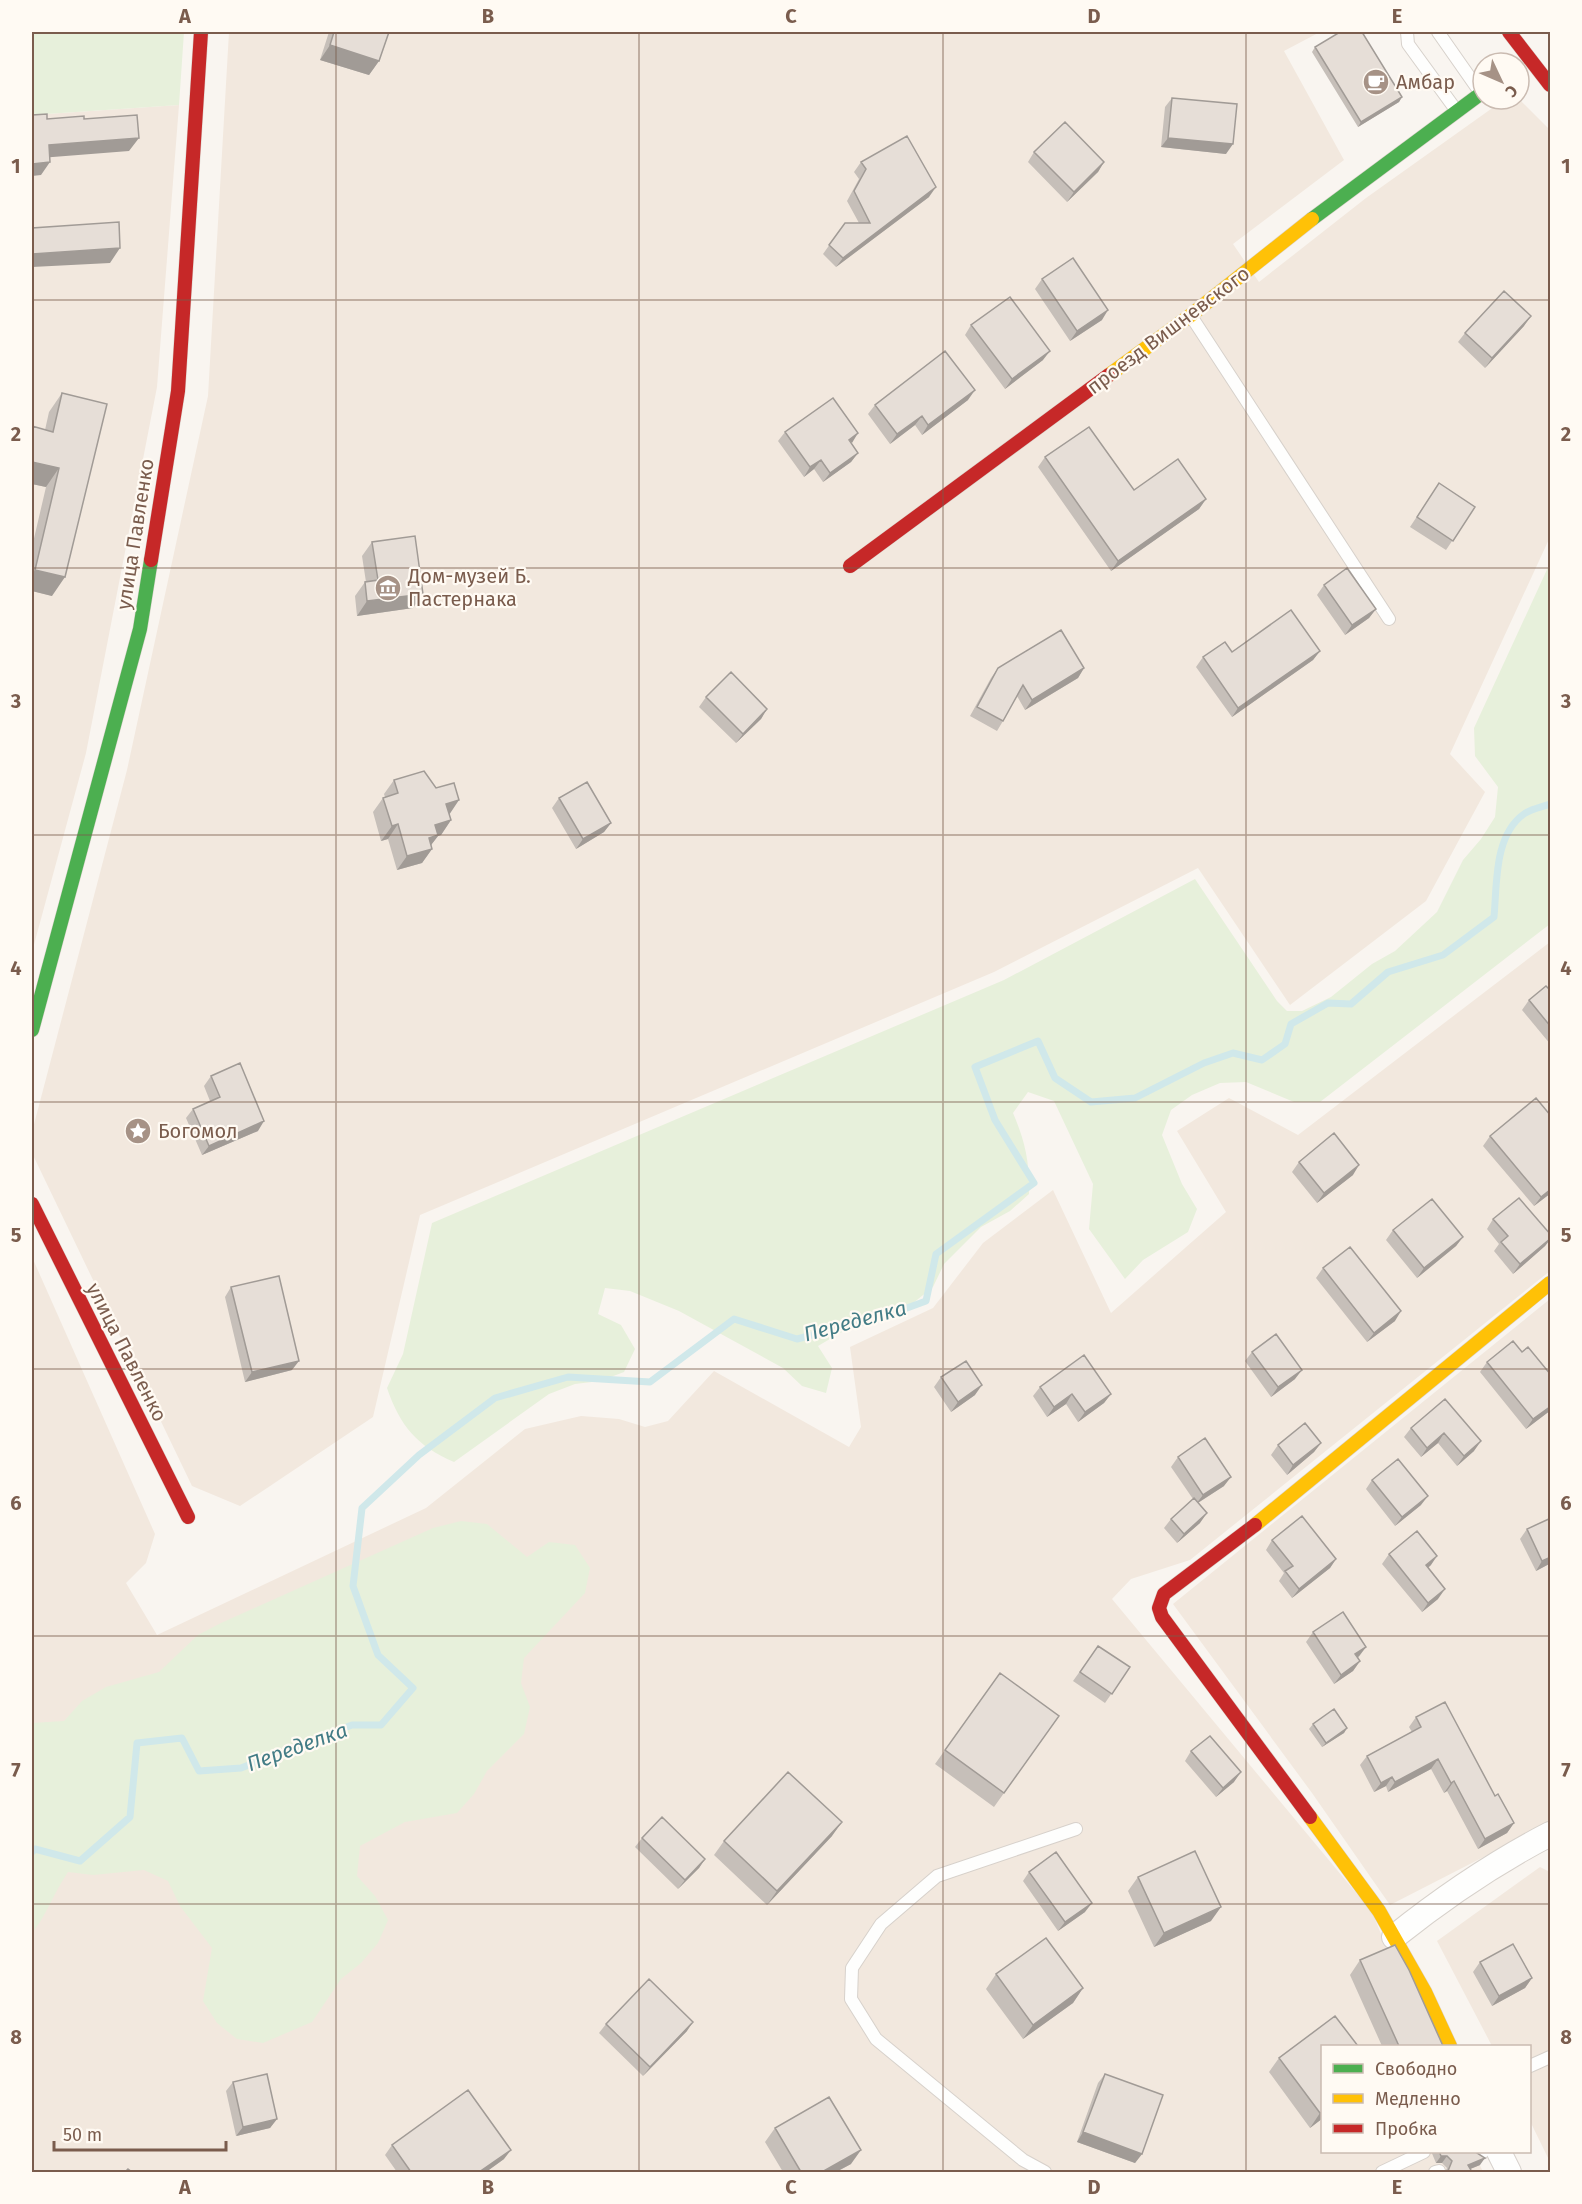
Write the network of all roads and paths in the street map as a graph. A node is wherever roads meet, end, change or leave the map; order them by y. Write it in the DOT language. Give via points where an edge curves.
graph roads {
  1 [pos="201,32"];
  2 [pos="1407,32"];
  3 [pos="1438,32"];
  4 [pos="1509,32"];
  5 [pos="1518,51"];
  6 [pos="1531,68"];
  7 [pos="1471,77"];
  8 [pos="1551,85"];
  9 [pos="1471,100"];
  10 [pos="1457,111"];
  11 [pos="1191,315"];
  12 [pos="850,566"];
  13 [pos="1389,619"];
  14 [pos="32,1030"];
  15 [pos="32,1204"];
  16 [pos="1551,1283"];
  17 [pos="188,1517"];
  18 [pos="1076,1829"];
  19 [pos="1551,1834"];
  20 [pos="1394,1937"];
  21 [pos="1450,2045"];
  22 [pos="1551,2056"];
  23 [pos="1531,2066"];
  24 [pos="1420,2153"];
  25 [pos="1500,2153"];
  26 [pos="1045,2172"];
  27 [pos="1382,2172"];
  28 [pos="1509,2172"];
  1 -- 14 [label="street, улица Павленко" via="178,391 140,630"];
  2 -- 10 [label="lane" via="1408,44"];
  3 -- 7 [label="lane"];
  4 -- 5 [label="street"];
  6 -- 8 [label="street"];
  9 -- 10 [label="street, проезд Вишневского"];
  10 -- 11 [label="street, проезд Вишневского" via="1346,192"];
  11 -- 12 [label="street, проезд Вишневского"];
  11 -- 13 [label="lane"];
  15 -- 17 [label="street, улица Павленко"];
  16 -- 20 [label="street" via="1160,1601 1162,1617 1379,1911"];
  18 -- 26 [label="lane" via="937,1876 881,1924 852,1968 851,1999 876,2039 1023,2160"];
  19 -- 20 [label="street" via="1502,1859"];
  20 -- 21 [label="street"];
  22 -- 23 [label="lane"];
  24 -- 27 [label="lane"];
  25 -- 28 [label="street"];
}
